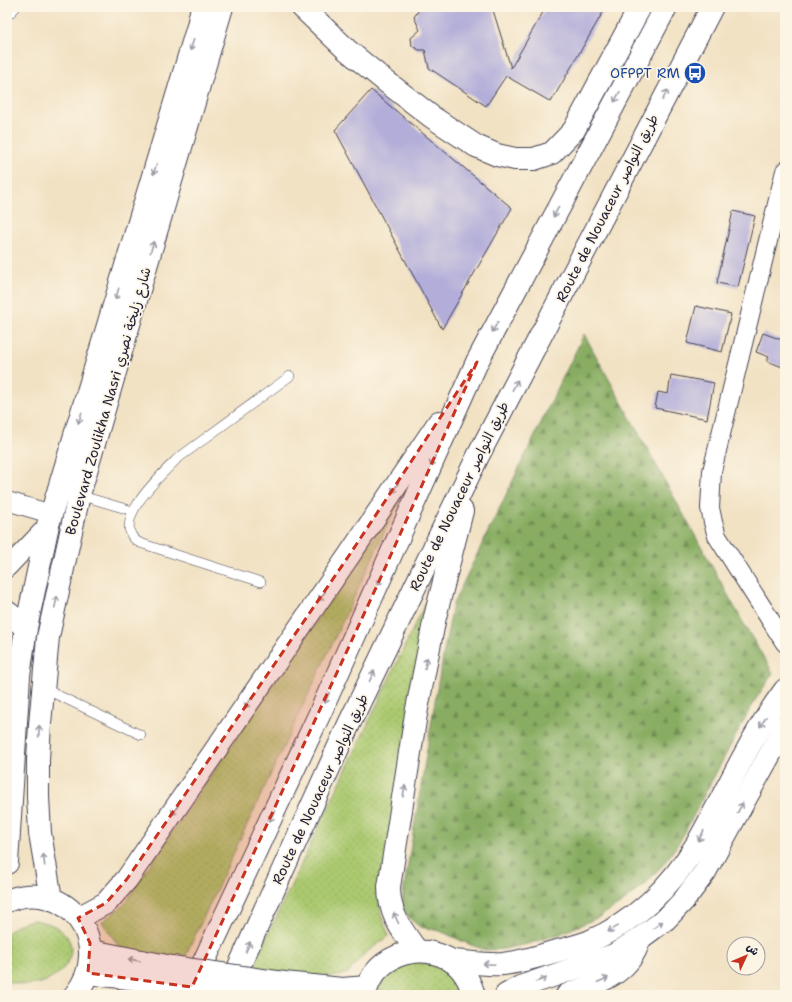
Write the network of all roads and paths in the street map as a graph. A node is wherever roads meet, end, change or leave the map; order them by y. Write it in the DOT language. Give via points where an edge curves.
graph roads {
  1 [pos="16,7"];
  2 [pos="202,7"];
  3 [pos="222,7"];
  4 [pos="302,7"];
  5 [pos="640,7"];
  6 [pos="666,7"];
  7 [pos="712,7"];
  8 [pos="7,16"];
  9 [pos="785,171"];
  10 [pos="477,362"];
  11 [pos="290,376"];
  12 [pos="478,456"];
  13 [pos="79,495"];
  14 [pos="7,501"];
  15 [pos="132,511"];
  16 [pos="50,520"];
  17 [pos="7,568"];
  18 [pos="261,582"];
  19 [pos="7,612"];
  20 [pos="26,628"];
  21 [pos="785,643"];
  22 [pos="20,676"];
  23 [pos="43,688"];
  24 [pos="785,690"];
  25 [pos="7,703"];
  26 [pos="785,727"];
  27 [pos="142,735"];
  28 [pos="7,863"];
  29 [pos="51,899"];
  30 [pos="7,901"];
  31 [pos="78,918"];
  32 [pos="639,940"];
  33 [pos="91,951"];
  34 [pos="417,951"];
  35 [pos="452,961"];
  36 [pos="88,973"];
  37 [pos="167,975"];
  38 [pos="366,991"];
  39 [pos="75,995"];
  40 [pos="188,995"];
  41 [pos="226,995"];
  42 [pos="253,995"];
  43 [pos="474,995"];
  44 [pos="506,995"];
  45 [pos="567,995"];
  1 -- 8 [label="lane"];
  2 -- 16 [label="main road, Boulevard Zoulikha Nasri شارع زليخة نصري, one-way"];
  13 -- 3 [label="main road, Boulevard Zoulikha Nasri شارع زليخة نصري, one-way"];
  4 -- 5 [label="main road" via="347,50 384,80 432,117 476,146 497,155 515,159 534,159 552,153 574,130"];
  6 -- 10 [label="main road, one-way"];
  12 -- 7 [label="main road, Route de Nouaceur طريق النواصر, one-way"];
  9 -- 21 [label="street" via="712,471 710,508 717,536"];
  10 -- 31 [label="main road, one-way" via="353,550 128,879 106,903"];
  10 -- 40 [label="main road, one-way" via="323,706"];
  11 -- 15 [label="lane" via="177,459 161,474"];
  34 -- 12 [label="main road, one-way" via="394,915 389,896 389,883 416,714 435,617"];
  41 -- 12 [label="main road, Route de Nouaceur طريق النواصر, one-way" via="349,724"];
  13 -- 15 [label="lane"];
  23 -- 13 [label="main road, Boulevard Zoulikha Nasri شارع زليخة نصري, one-way" via="48,637"];
  14 -- 16 [label="street"];
  15 -- 18 [label="lane" via="128,525 135,540"];
  16 -- 17 [label="street"];
  16 -- 20 [label="main road, Boulevard Zoulikha Nasri شارع زليخة نصري"];
  19 -- 20 [label="main road"];
  20 -- 22 [label="main road, Boulevard Zoulikha Nasri شارع زليخة نصري"];
  22 -- 25 [label="main road"];
  22 -- 28 [label="main road, Boulevard Zoulikha Nasri شارع زليخة نصري"];
  23 -- 27 [label="lane"];
  29 -- 23 [label="main road, Boulevard Zoulikha Nasri شارع زليخة نصري, one-way" via="40,833 38,797 38,753"];
  24 -- 35 [label="main road, one-way" via="761,724 698,842 664,889 639,912 616,928 587,942 522,961 494,964"];
  32 -- 26 [label="main road, one-way" via="666,919 705,872"];
  29 -- 30 [label="main road" via="27,896"];
  29 -- 31 [label="main road" via="61,903"];
  31 -- 33 [label="main road" via="87,934"];
  44 -- 32 [label="main road, one-way" via="520,987 614,955"];
  45 -- 32 [label="main road, one-way" via="615,974 628,963"];
  33 -- 36 [label="main road"];
  37 -- 33 [label="main road, one-way"];
  34 -- 35 [label="main road" via="435,953"];
  34 -- 38 [label="main road" via="400,954 385,963 373,975"];
  35 -- 43 [label="main road" via="467,976"];
  36 -- 37 [label="main road"];
  36 -- 39 [label="main road"];
  37 -- 38 [label="main road, bridge"];
  37 -- 42 [label="main road, bridge"];
}
